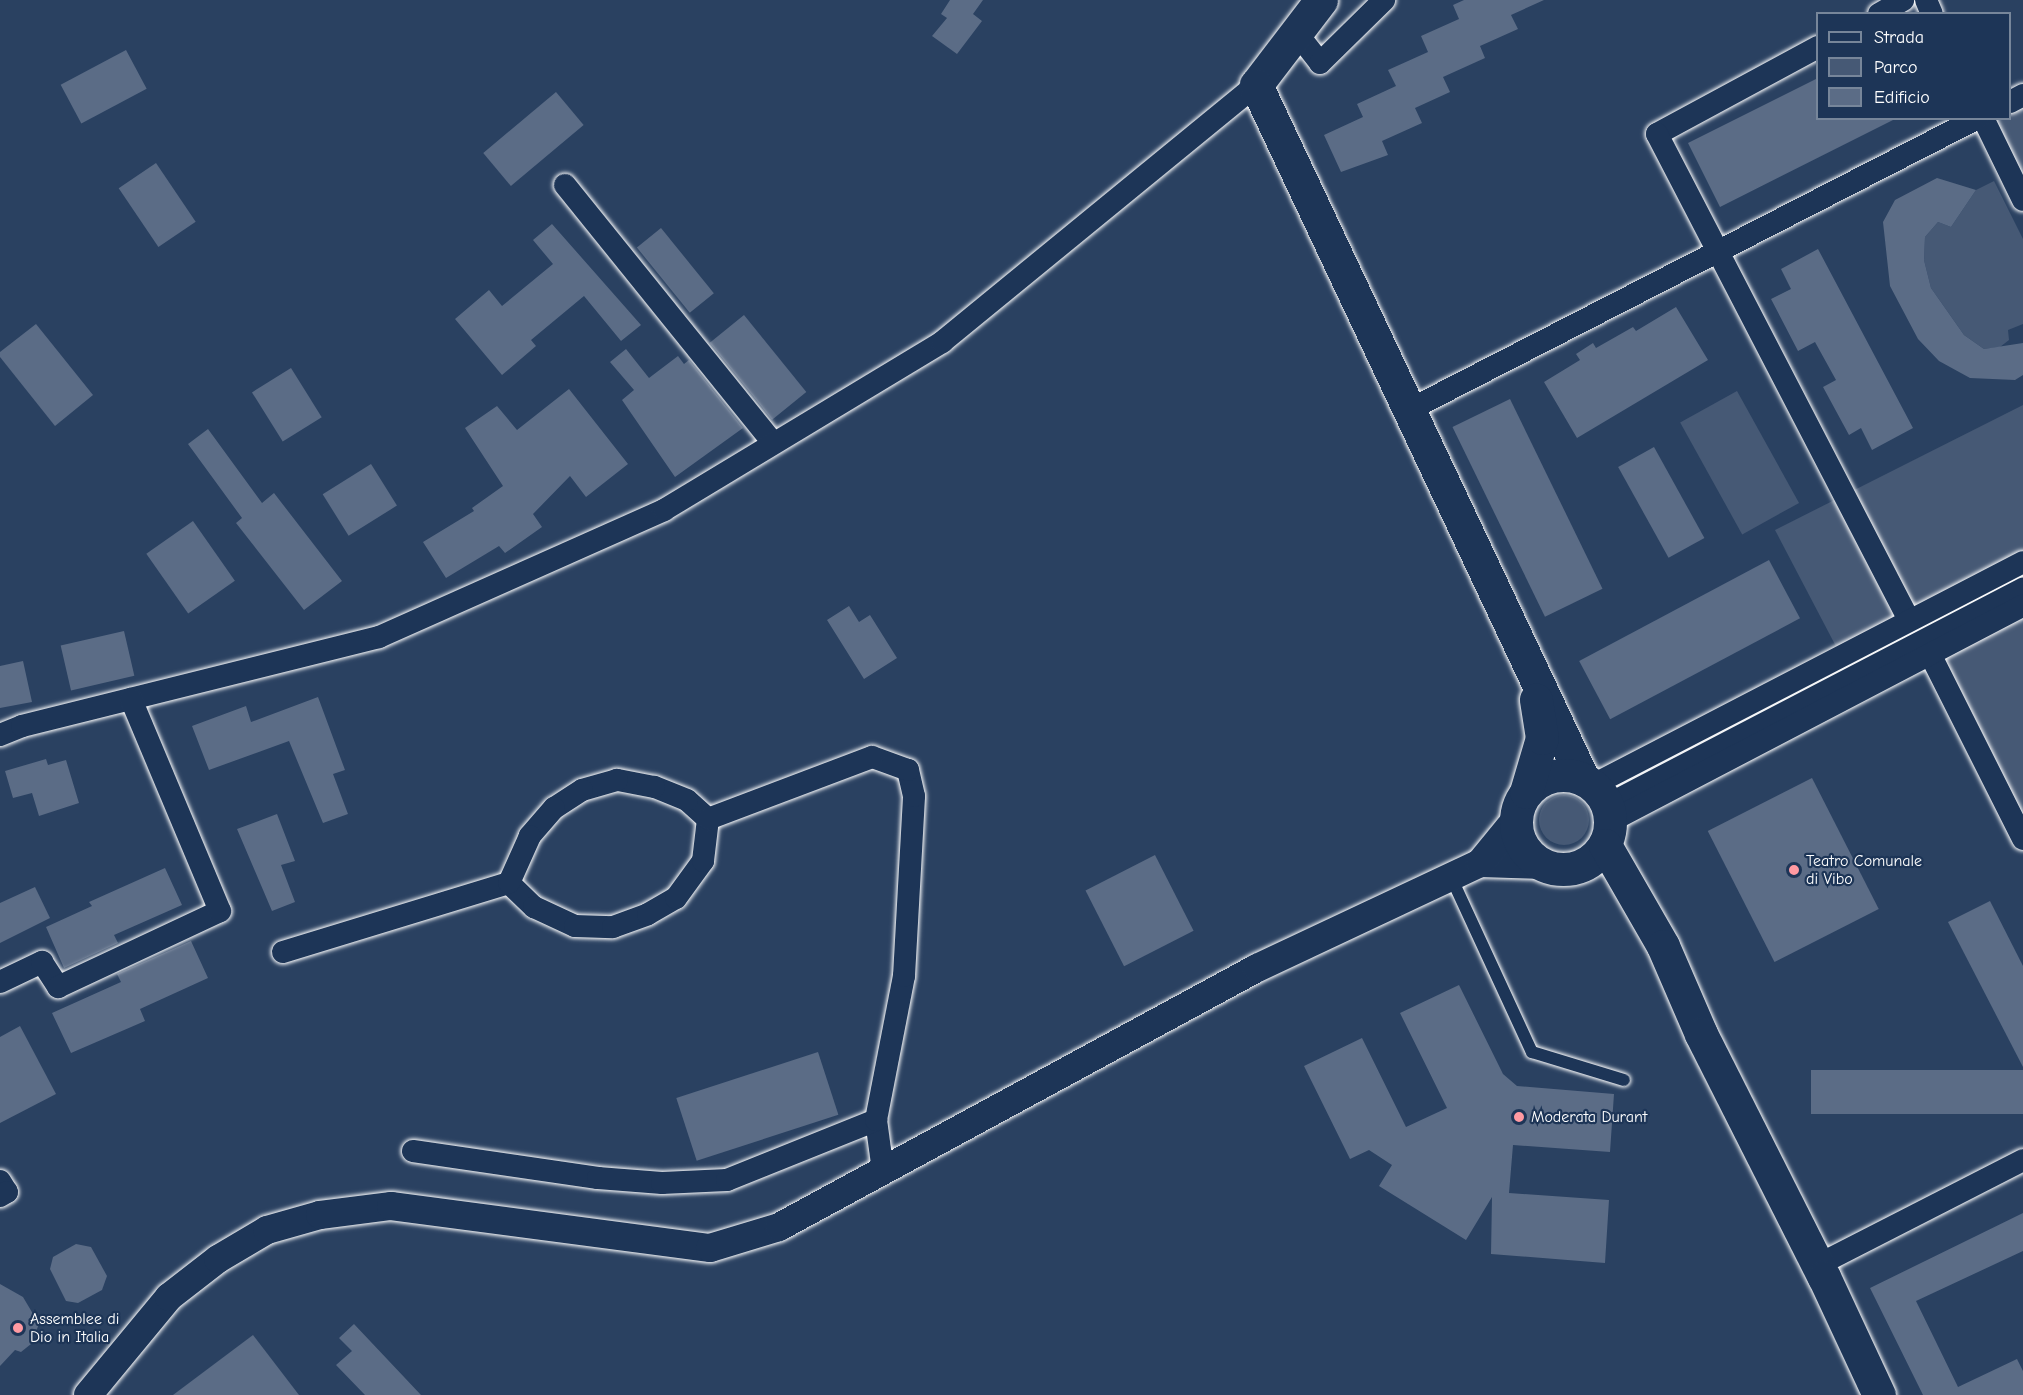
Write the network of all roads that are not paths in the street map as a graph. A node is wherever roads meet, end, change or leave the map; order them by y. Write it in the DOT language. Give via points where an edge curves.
graph roads {
  1 [pos="1321,0"];
  2 [pos="1384,0"];
  3 [pos="1904,0"];
  4 [pos="1883,12"];
  5 [pos="1296,32"];
  6 [pos="1816,48"];
  7 [pos="1256,86"];
  8 [pos="1974,120"];
  9 [pos="1984,120"];
  10 [pos="565,185"];
  11 [pos="2023,200"];
  12 [pos="1718,252"];
  13 [pos="1409,410"];
  14 [pos="773,443"];
  15 [pos="2023,562"];
  16 [pos="2023,586"];
  17 [pos="2023,606"];
  18 [pos="1909,620"];
  19 [pos="1930,654"];
  20 [pos="1533,676"];
  21 [pos="131,699"];
  22 [pos="0,735"];
  23 [pos="1521,806"];
  24 [pos="1600,807"];
  25 [pos="708,819"];
  26 [pos="2023,839"];
  27 [pos="1480,863"];
  28 [pos="1553,867"];
  29 [pos="1451,877"];
  30 [pos="509,882"];
  31 [pos="1663,946"];
  32 [pos="284,952"];
  33 [pos="0,982"];
  34 [pos="1624,1080"];
  35 [pos="876,1120"];
  36 [pos="413,1150"];
  37 [pos="2023,1160"];
  38 [pos="883,1171"];
  39 [pos="0,1181"];
  40 [pos="0,1196"];
  41 [pos="1818,1265"];
  42 [pos="88,1395"];
  43 [pos="1879,1395"];
  1 -- 5 [label="main road"];
  2 -- 5 [label="street" via="1320,63"];
  3 -- 4 [label="street"];
  5 -- 7 [label="main road"];
  6 -- 12 [label="street" via="1657,134"];
  7 -- 13 [label="main road"];
  7 -- 14 [label="street" via="942,342"];
  8 -- 12 [label="street"];
  9 -- 11 [label="street"];
  10 -- 14 [label="street"];
  12 -- 13 [label="street"];
  12 -- 18 [label="street"];
  13 -- 20 [label="main road"];
  14 -- 21 [label="street" via="664,510 380,638"];
  15 -- 18 [label="street"];
  16 -- 24 [label="street"];
  17 -- 19 [label="street"];
  18 -- 24 [label="street"];
  19 -- 24 [label="street"];
  19 -- 26 [label="street"];
  20 -- 23 [label="main road" via="1542,738"];
  20 -- 24 [label="main road"];
  21 -- 22 [label="street"];
  21 -- 33 [label="street" via="220,911 58,987 42,962"];
  23 -- 24 [label="main road" via="1552,776"];
  23 -- 27 [label="street"];
  23 -- 28 [label="main road" via="1522,846"];
  24 -- 28 [label="main road" via="1583,865"];
  24 -- 31 [label="main road"];
  25 -- 30 [label="street" via="687,800 654,787 617,780 582,790 554,808 530,836"];
  25 -- 30 [label="street" via="703,861 683,890 648,914 613,927 575,926 534,907"];
  25 -- 35 [label="street" via="872,757 908,770 914,796 904,976"];
  27 -- 28 [label="street"];
  27 -- 29 [label="street"];
  28 -- 31 [label="main road" via="1612,889"];
  29 -- 34 [label="lane" via="1532,1052"];
  29 -- 38 [label="street" via="1257,968"];
  30 -- 32 [label="street"];
  31 -- 41 [label="main road" via="1701,1034"];
  35 -- 36 [label="street" via="727,1180 662,1183 598,1178"];
  35 -- 38 [label="street"];
  37 -- 41 [label="street"];
  38 -- 42 [label="street" via="779,1227 710,1248 391,1206 320,1215 267,1230 218,1259 169,1297"];
  39 -- 40 [label="street" via="7,1192"];
  41 -- 43 [label="main road"];
}
